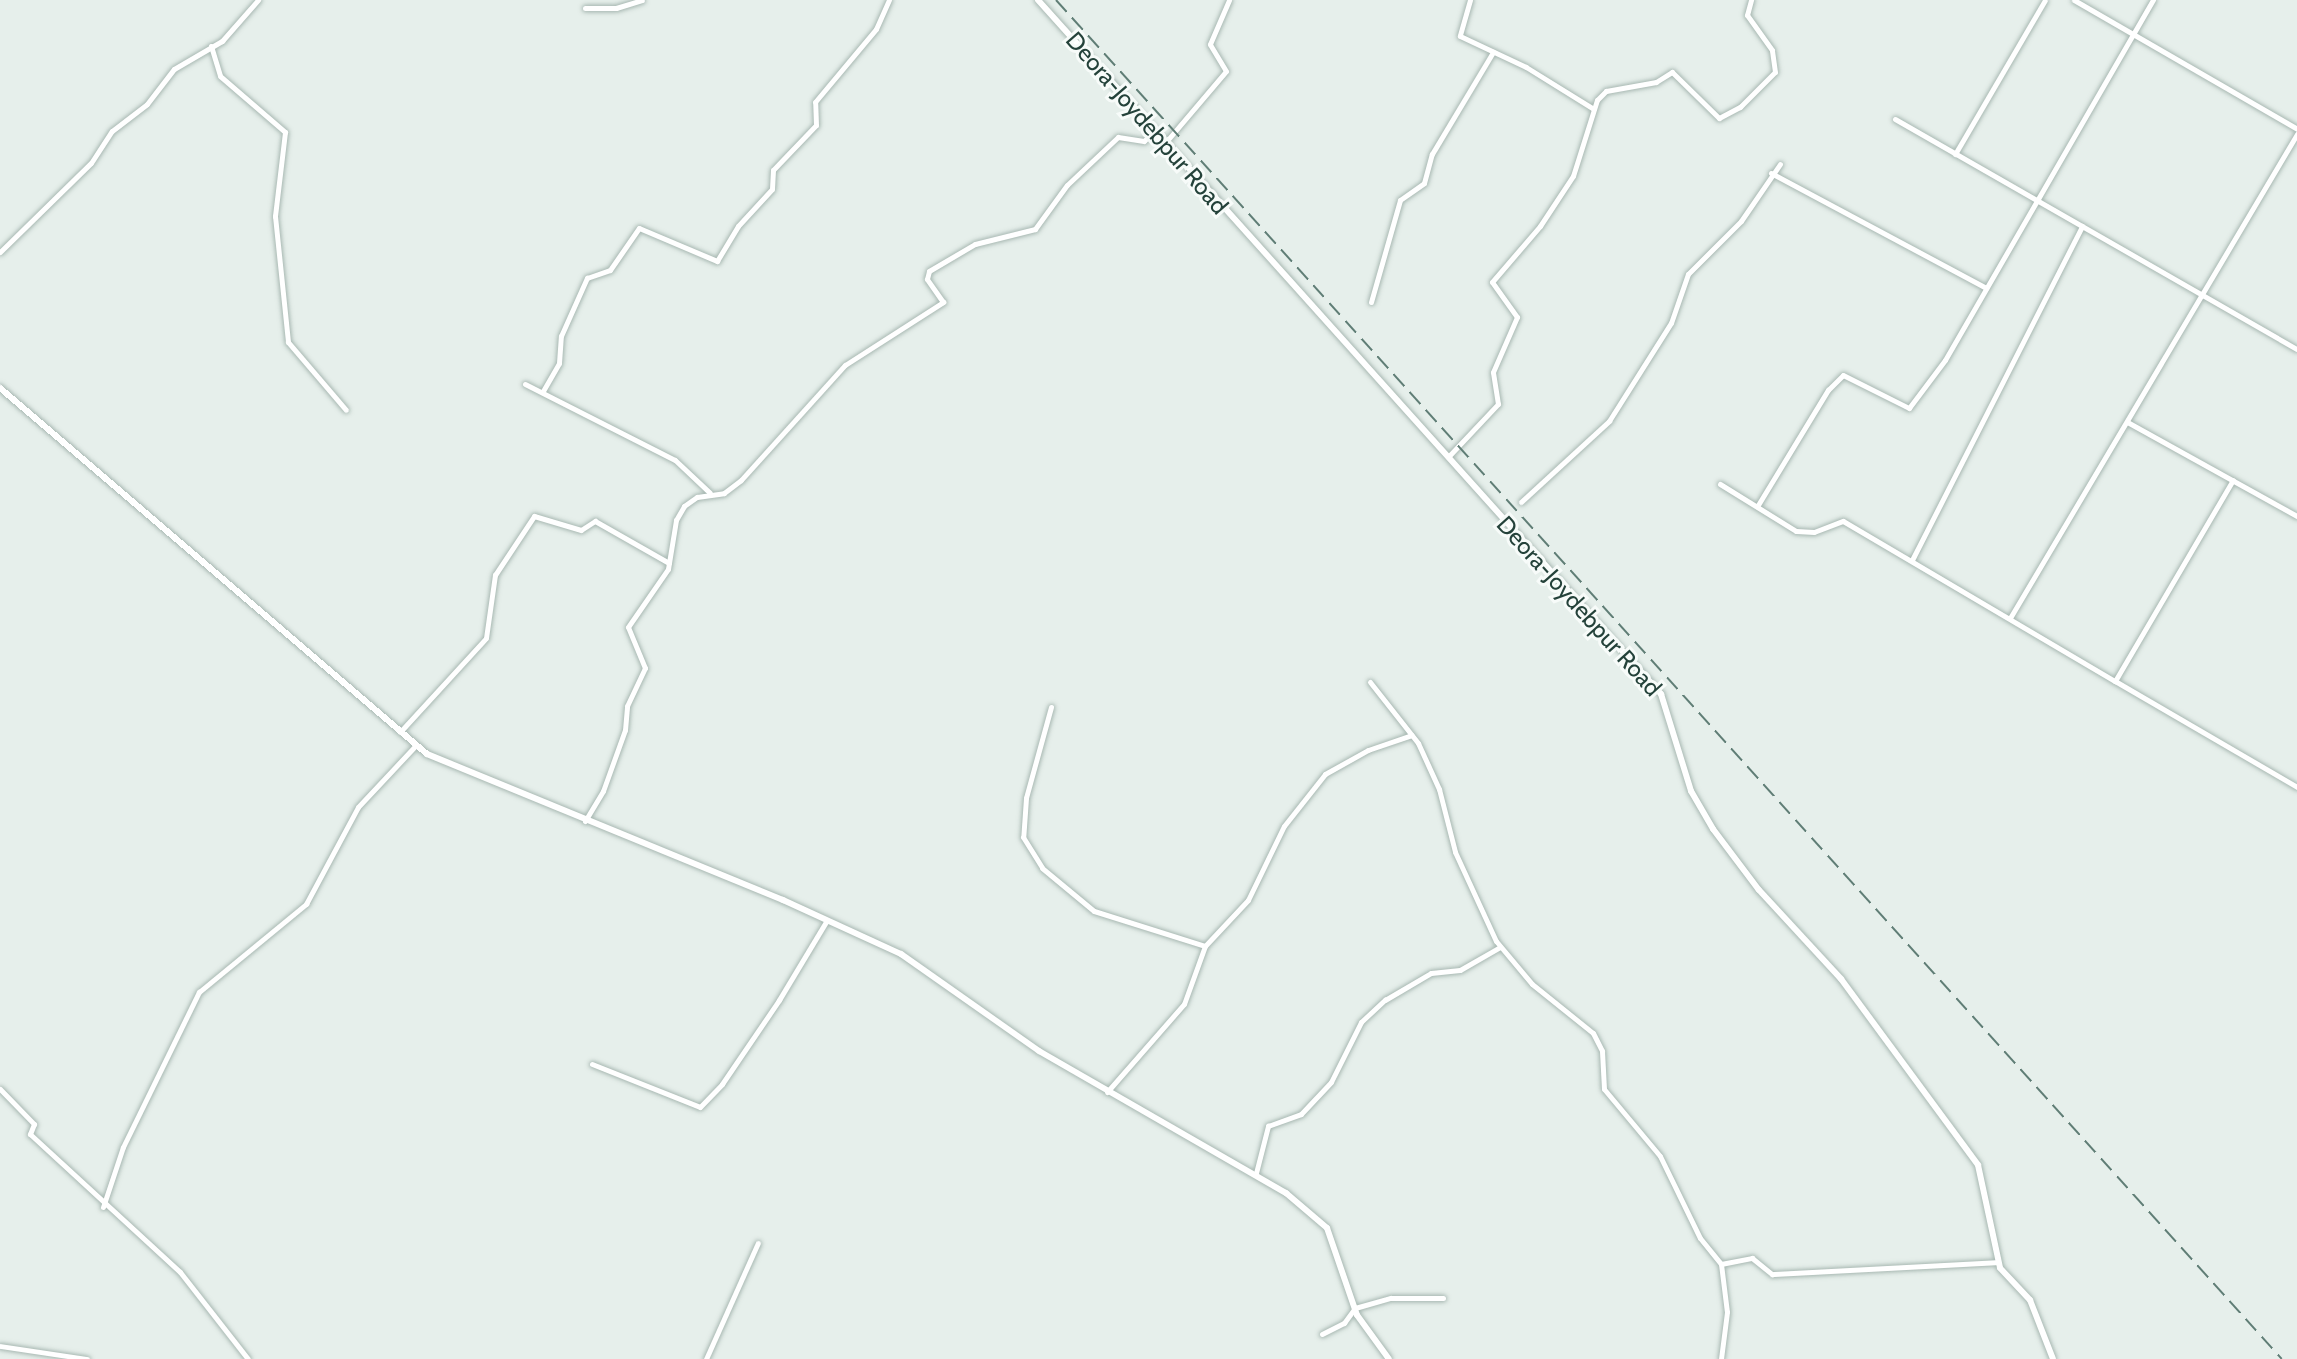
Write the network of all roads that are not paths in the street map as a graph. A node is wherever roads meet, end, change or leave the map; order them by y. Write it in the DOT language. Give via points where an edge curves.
graph roads {
  1 [pos="258,0"];
  2 [pos="642,0"];
  3 [pos="889,0"];
  4 [pos="1038,0"];
  5 [pos="1229,0"];
  6 [pos="1470,0"];
  7 [pos="1751,0"];
  8 [pos="2045,0"];
  9 [pos="2074,0"];
  10 [pos="2153,0"];
  11 [pos="585,8"];
  12 [pos="2133,34"];
  13 [pos="211,46"];
  14 [pos="1493,52"];
  15 [pos="1592,108"];
  16 [pos="1895,119"];
  17 [pos="1154,131"];
  18 [pos="2297,132"];
  19 [pos="1164,143"];
  20 [pos="1955,154"];
  21 [pos="1780,164"];
  22 [pos="1771,173"];
  23 [pos="2037,201"];
  24 [pos="2082,226"];
  25 [pos="0,252"];
  26 [pos="1986,288"];
  27 [pos="2204,295"];
  28 [pos="1371,302"];
  29 [pos="2297,349"];
  30 [pos="525,384"];
  31 [pos="0,388"];
  32 [pos="543,391"];
  33 [pos="346,410"];
  34 [pos="2129,423"];
  35 [pos="1448,457"];
  36 [pos="2233,480"];
  37 [pos="1720,484"];
  38 [pos="710,493"];
  39 [pos="1521,502"];
  40 [pos="1758,505"];
  41 [pos="2297,515"];
  42 [pos="1912,560"];
  43 [pos="669,563"];
  44 [pos="2010,618"];
  45 [pos="2115,681"];
  46 [pos="1370,682"];
  47 [pos="1051,707"];
  48 [pos="400,732"];
  49 [pos="1412,735"];
  50 [pos="416,745"];
  51 [pos="2297,787"];
  52 [pos="585,821"];
  53 [pos="828,919"];
  54 [pos="1205,946"];
  55 [pos="1500,947"];
  56 [pos="592,1064"];
  57 [pos="0,1089"];
  58 [pos="1106,1092"];
  59 [pos="1256,1173"];
  60 [pos="103,1207"];
  61 [pos="758,1243"];
  62 [pos="1998,1262"];
  63 [pos="1721,1264"];
  64 [pos="1443,1298"];
  65 [pos="1355,1308"];
  66 [pos="1322,1334"];
  67 [pos="0,1346"];
  68 [pos="87,1359"];
  69 [pos="248,1359"];
  70 [pos="706,1359"];
  71 [pos="1389,1359"];
  72 [pos="1721,1359"];
  73 [pos="2053,1359"];
  1 -- 13 [label="street" via="242,24"];
  2 -- 11 [label="street" via="616,8"];
  3 -- 32 [label="street" via="876,29 815,102 816,125 773,170 772,189 738,226 717,261 639,228 610,270 587,278 561,336 559,363"];
  4 -- 17 [label="street, Deora-Joydebpur Road"];
  5 -- 19 [label="street" via="1210,44 1226,71"];
  6 -- 14 [label="street" via="1460,36"];
  7 -- 15 [label="street" via="1747,15 1772,50 1775,72 1740,107 1719,118 1672,72 1656,82 1606,91"];
  8 -- 20 [label="street"];
  9 -- 12 [label="street"];
  10 -- 12 [label="street"];
  12 -- 18 [label="street"];
  12 -- 23 [label="street"];
  13 -- 25 [label="street" via="174,69 147,104 112,131 91,163"];
  13 -- 33 [label="street" via="220,76 285,132 275,216 288,342"];
  14 -- 15 [label="street"];
  14 -- 28 [label="street" via="1432,154 1424,183 1400,200"];
  15 -- 35 [label="street" via="1573,176 1540,226 1492,282 1517,317 1493,372 1498,404"];
  16 -- 20 [label="street"];
  17 -- 19 [label="street, Deora-Joydebpur Road"];
  17 -- 38 [label="street" via="1144,141 1118,137 1067,185 1035,229 975,244 929,271 927,279 943,302 845,365 741,480 724,493"];
  18 -- 27 [label="street"];
  19 -- 35 [label="street, Deora-Joydebpur Road"];
  20 -- 23 [label="street"];
  21 -- 22 [label="street"];
  22 -- 26 [label="street"];
  22 -- 39 [label="street" via="1741,221 1688,274 1671,323 1609,421"];
  23 -- 24 [label="street"];
  23 -- 26 [label="street"];
  24 -- 27 [label="street"];
  24 -- 42 [label="street"];
  26 -- 40 [label="street" via="1945,360 1909,408 1843,375 1828,390"];
  27 -- 29 [label="street"];
  27 -- 34 [label="street"];
  30 -- 32 [label="street"];
  31 -- 48 [label="street"];
  32 -- 38 [label="street" via="675,460"];
  34 -- 36 [label="street"];
  34 -- 44 [label="street"];
  35 -- 62 [label="street, Deora-Joydebpur Road" via="1661,694 1691,791 1713,829 1769,902 1841,979 1978,1165"];
  36 -- 41 [label="street"];
  36 -- 45 [label="street"];
  37 -- 40 [label="street"];
  38 -- 43 [label="street" via="684,506 676,520"];
  40 -- 42 [label="street" via="1807,533 1843,521"];
  42 -- 44 [label="street"];
  43 -- 48 [label="street" via="595,521 581,530 534,516 495,575 486,638"];
  43 -- 52 [label="street" via="628,627 645,668 627,706 625,730 603,791"];
  44 -- 45 [label="street"];
  45 -- 51 [label="street"];
  46 -- 49 [label="street"];
  47 -- 54 [label="street" via="1026,798 1023,837 1042,868 1094,911"];
  48 -- 50 [label="street"];
  49 -- 54 [label="street" via="1368,750 1325,774 1284,826 1248,900"];
  49 -- 55 [label="street" via="1439,789 1455,852"];
  50 -- 52 [label="street" via="462,772"];
  50 -- 60 [label="street" via="358,807 306,904 199,992 170,1060 129,1134"];
  52 -- 53 [label="street"];
  53 -- 56 [label="street" via="730,1072 700,1107"];
  53 -- 58 [label="street" via="943,980 1039,1051"];
  54 -- 58 [label="street" via="1184,1004"];
  55 -- 59 [label="street" via="1460,970 1431,973 1385,1000 1361,1022 1331,1082 1301,1114 1268,1126"];
  55 -- 63 [label="street" via="1532,984 1593,1033 1602,1051 1604,1089 1660,1156 1700,1238"];
  57 -- 60 [label="street" via="34,1124 30,1134"];
  58 -- 59 [label="street"];
  59 -- 65 [label="street" via="1327,1228"];
  60 -- 69 [label="street" via="180,1272"];
  61 -- 70 [label="street"];
  62 -- 63 [label="street" via="1772,1274 1752,1258"];
  62 -- 73 [label="street, Deora-Joydebpur Road" via="2030,1300"];
  63 -- 72 [label="street" via="1727,1312"];
  64 -- 65 [label="street" via="1391,1298"];
  65 -- 66 [label="street" via="1344,1323"];
  65 -- 71 [label="street"];
  67 -- 68 [label="street"];
}
